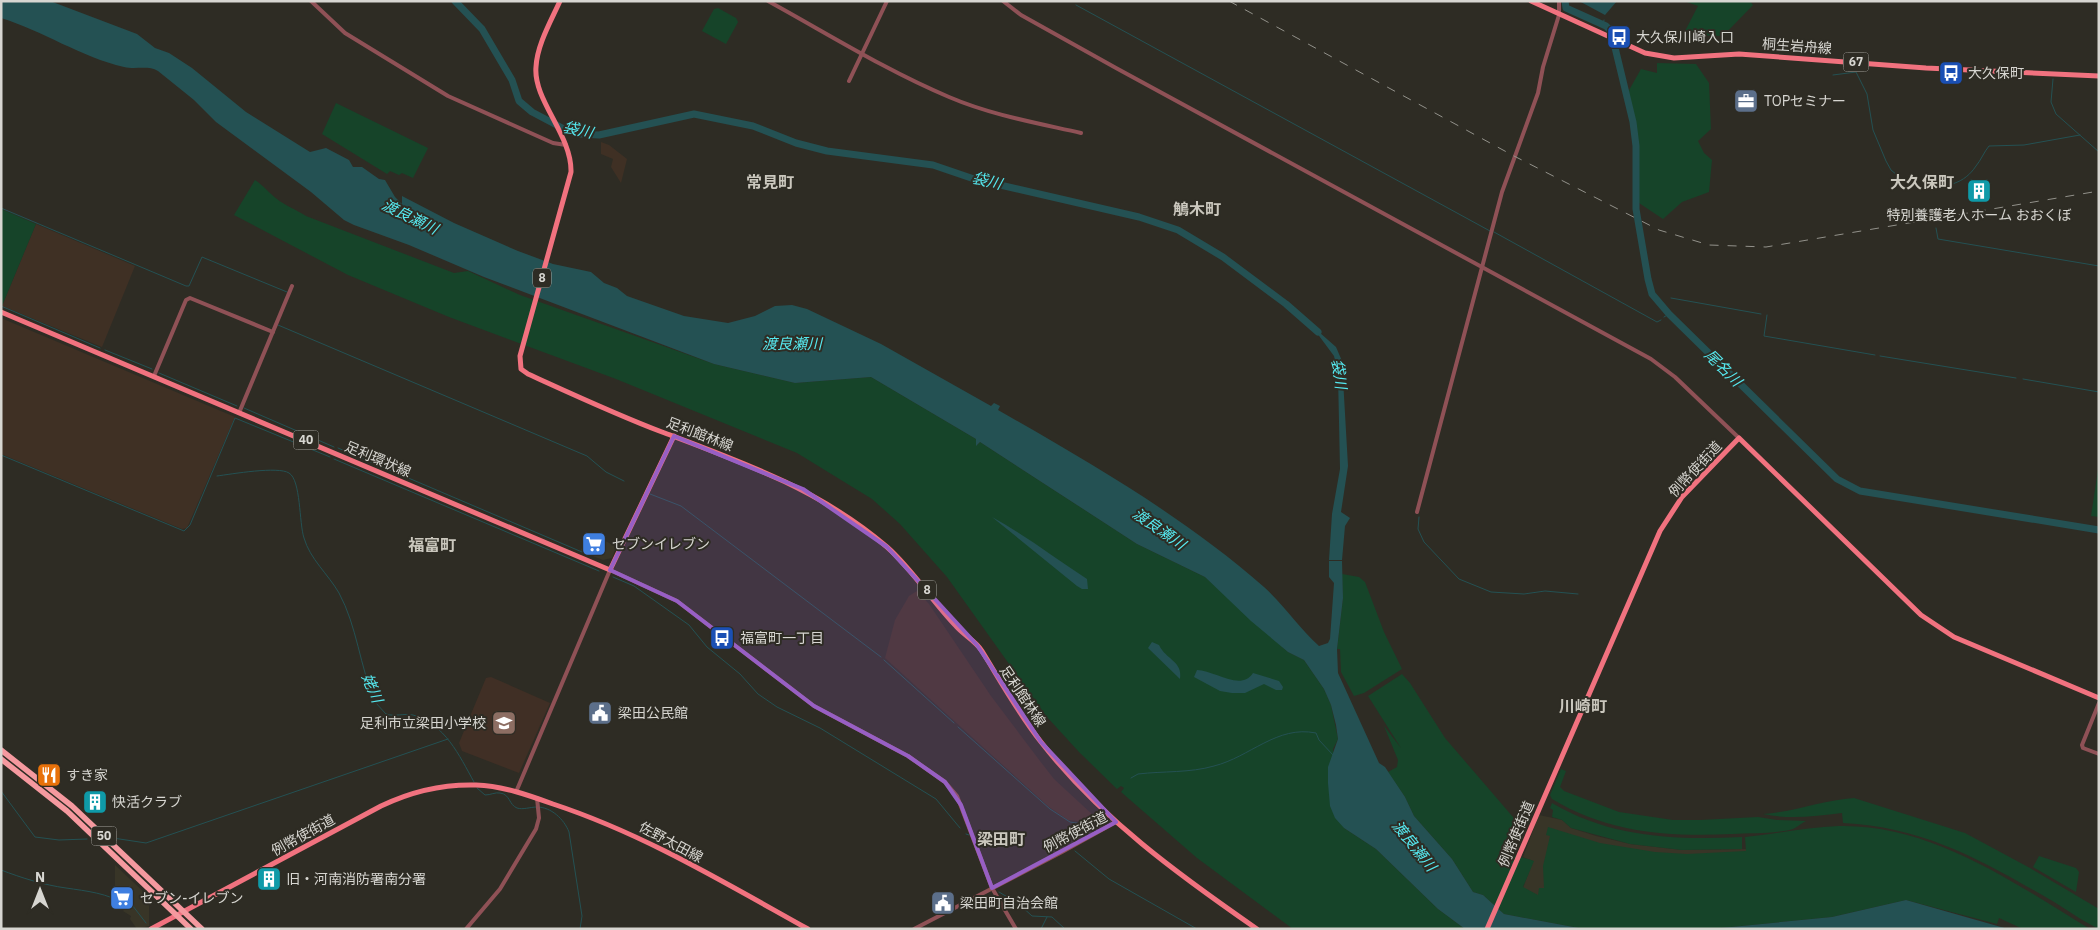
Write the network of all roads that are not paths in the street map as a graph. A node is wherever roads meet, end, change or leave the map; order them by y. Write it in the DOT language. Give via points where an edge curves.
graph roads {
  1 [pos="311,1"];
  2 [pos="560,1"];
  3 [pos="768,1"];
  4 [pos="887,1"];
  5 [pos="1004,1"];
  6 [pos="1531,1"];
  7 [pos="1559,1"];
  8 [pos="1559,16"];
  9 [pos="863,53"];
  10 [pos="2099,76"];
  11 [pos="849,81"];
  12 [pos="1081,133"];
  13 [pos="566,145"];
  14 [pos="1483,267"];
  15 [pos="292,286"];
  16 [pos="1,312"];
  17 [pos="273,332"];
  18 [pos="154,376"];
  19 [pos="239,413"];
  20 [pos="674,436"];
  21 [pos="1739,438"];
  22 [pos="1417,512"];
  23 [pos="610,570"];
  24 [pos="2099,698"];
  25 [pos="2099,703"];
  26 [pos="1,750"];
  27 [pos="2099,754"];
  28 [pos="1,758"];
  29 [pos="516,792"];
  30 [pos="538,801"];
  31 [pos="1116,822"];
  32 [pos="992,888"];
  33 [pos="184,912"];
  34 [pos="177,916"];
  35 [pos="151,929"];
  36 [pos="191,929"];
  37 [pos="202,929"];
  38 [pos="466,929"];
  39 [pos="808,929"];
  40 [pos="914,929"];
  41 [pos="1016,929"];
  42 [pos="1257,929"];
  43 [pos="1487,929"];
  1 -- 13 [label="street" via="345,33 453,99 553,143"];
  2 -- 13 [label="main road, 足利館林線 / 8" via="536,68 541,90"];
  3 -- 9 [label="street"];
  4 -- 9 [label="street"];
  5 -- 14 [label="street" via="1107,63"];
  6 -- 8 [label="main road, 67"];
  7 -- 8 [label="street"];
  8 -- 10 [label="main road, 桐生岩舟線 / 67" via="1645,53 1674,58 1739,54 1926,68"];
  8 -- 14 [label="street" via="1532,113 1506,178"];
  9 -- 11 [label="street"];
  9 -- 12 [label="street" via="965,104"];
  13 -- 20 [label="main road, 足利館林線 / 8" via="571,167 566,195 519,362 525,373"];
  14 -- 21 [label="street" via="1661,366"];
  14 -- 22 [label="street"];
  15 -- 17 [label="street"];
  16 -- 18 [label="main road, 足利環状線 / 40"];
  17 -- 18 [label="street" via="190,298 186,300"];
  17 -- 19 [label="street"];
  18 -- 19 [label="main road, 足利環状線 / 40"];
  19 -- 23 [label="main road, 足利環状線 / 40"];
  20 -- 23 [label="main road"];
  20 -- 31 [label="main road, 足利館林線 / 8" via="803,489 887,547 955,625 977,645 1041,742"];
  21 -- 24 [label="main road, 例幣使街道" via="1921,615 1954,637"];
  21 -- 43 [label="main road, 例幣使街道" via="1682,497 1660,532"];
  23 -- 29 [label="street"];
  23 -- 32 [label="street" via="677,601 814,706 908,756 945,782 961,805"];
  25 -- 27 [label="street" via="2082,745"];
  26 -- 33 [label="highway, 50" via="72,806"];
  28 -- 34 [label="highway, 50" via="68,811"];
  29 -- 30 [label="main road, 佐野太田線"];
  29 -- 33 [label="main road, 例幣使街道" via="475,785 434,788 394,800"];
  30 -- 38 [label="street" via="538,825 503,884"];
  30 -- 39 [label="main road, 佐野太田線" via="600,820 632,834"];
  31 -- 32 [label="street, 例幣使街道"];
  31 -- 42 [label="main road, 例幣使街道 / 8" via="1183,876"];
  32 -- 40 [label="street, 例幣使街道"];
  32 -- 41 [label="street"];
  33 -- 34 [label="main road, 例幣使街道"];
  33 -- 37 [label="highway, 50"];
  34 -- 35 [label="main road, 例幣使街道"];
  34 -- 36 [label="highway, 50"];
}
